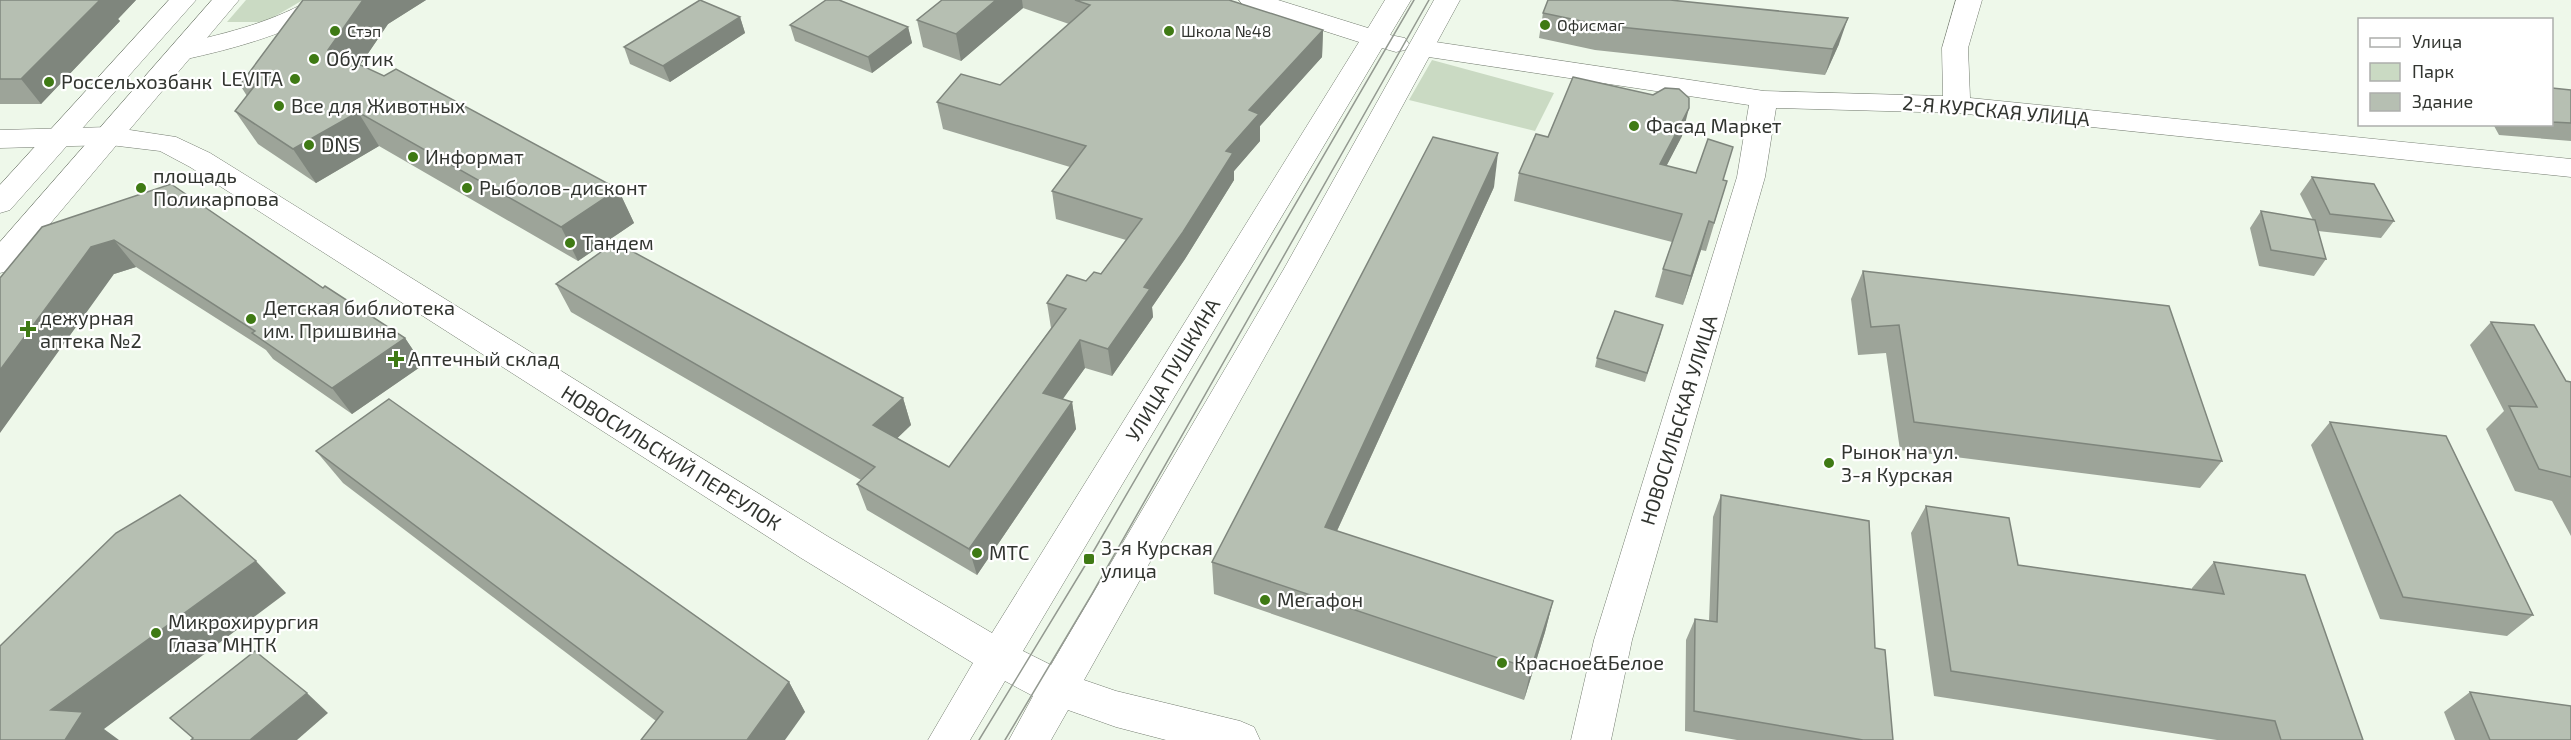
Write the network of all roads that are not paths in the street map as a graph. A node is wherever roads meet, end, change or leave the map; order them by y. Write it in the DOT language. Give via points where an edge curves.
graph roads {
  1 [pos="183,0"];
  2 [pos="226,0"];
  3 [pos="328,0"];
  4 [pos="1252,0"];
  5 [pos="1398,0"];
  6 [pos="1447,0"];
  7 [pos="1969,0"];
  8 [pos="1375,39"];
  9 [pos="1422,48"];
  10 [pos="182,52"];
  11 [pos="1764,99"];
  12 [pos="1958,105"];
  13 [pos="110,136"];
  14 [pos="58,138"];
  15 [pos="0,139"];
  16 [pos="2571,168"];
  17 [pos="0,203"];
  18 [pos="0,262"];
  19 [pos="999,658"];
  20 [pos="1058,689"];
  21 [pos="948,740"];
  22 [pos="1029,740"];
  23 [pos="1240,740"];
  24 [pos="1591,740"];
  1 -- 14 [label="main road"];
  2 -- 10 [label="main road"];
  3 -- 10 [label="main road" via="268,32"];
  4 -- 8 [label="main road, 2-Я КУРСКАЯ УЛИЦА"];
  5 -- 8 [label="main road, УЛИЦА ПУШКИНА"];
  6 -- 9 [label="main road"];
  7 -- 12 [label="main road" via="1955,48"];
  8 -- 9 [label="main road, 2-Я КУРСКАЯ УЛИЦА"];
  8 -- 19 [label="main road, УЛИЦА ПУШКИНА"];
  9 -- 11 [label="main road, 2-Я КУРСКАЯ УЛИЦА"];
  9 -- 20 [label="main road"];
  10 -- 13 [label="main road"];
  11 -- 12 [label="main road, 2-Я КУРСКАЯ УЛИЦА"];
  11 -- 24 [label="main road, НОВОСИЛЬСКАЯ УЛИЦА" via="1751,177 1616,631"];
  12 -- 16 [label="main road, 2-Я КУРСКАЯ УЛИЦА"];
  13 -- 14 [label="main road, НОВОСИЛЬСКИЙ ПЕРЕУЛОК"];
  13 -- 18 [label="main road"];
  13 -- 19 [label="main road, НОВОСИЛЬСКИЙ ПЕРЕУЛОК" via="166,143 200,160 814,548"];
  14 -- 15 [label="main road, НОВОСИЛЬСКИЙ ПЕРЕУЛОК"];
  14 -- 17 [label="main road"];
  19 -- 20 [label="main road, НОВОСИЛЬСКИЙ ПЕРЕУЛОК"];
  19 -- 21 [label="main road, УЛИЦА ПУШКИНА"];
  20 -- 22 [label="main road"];
  20 -- 23 [label="main road" via="1116,709"];
}
